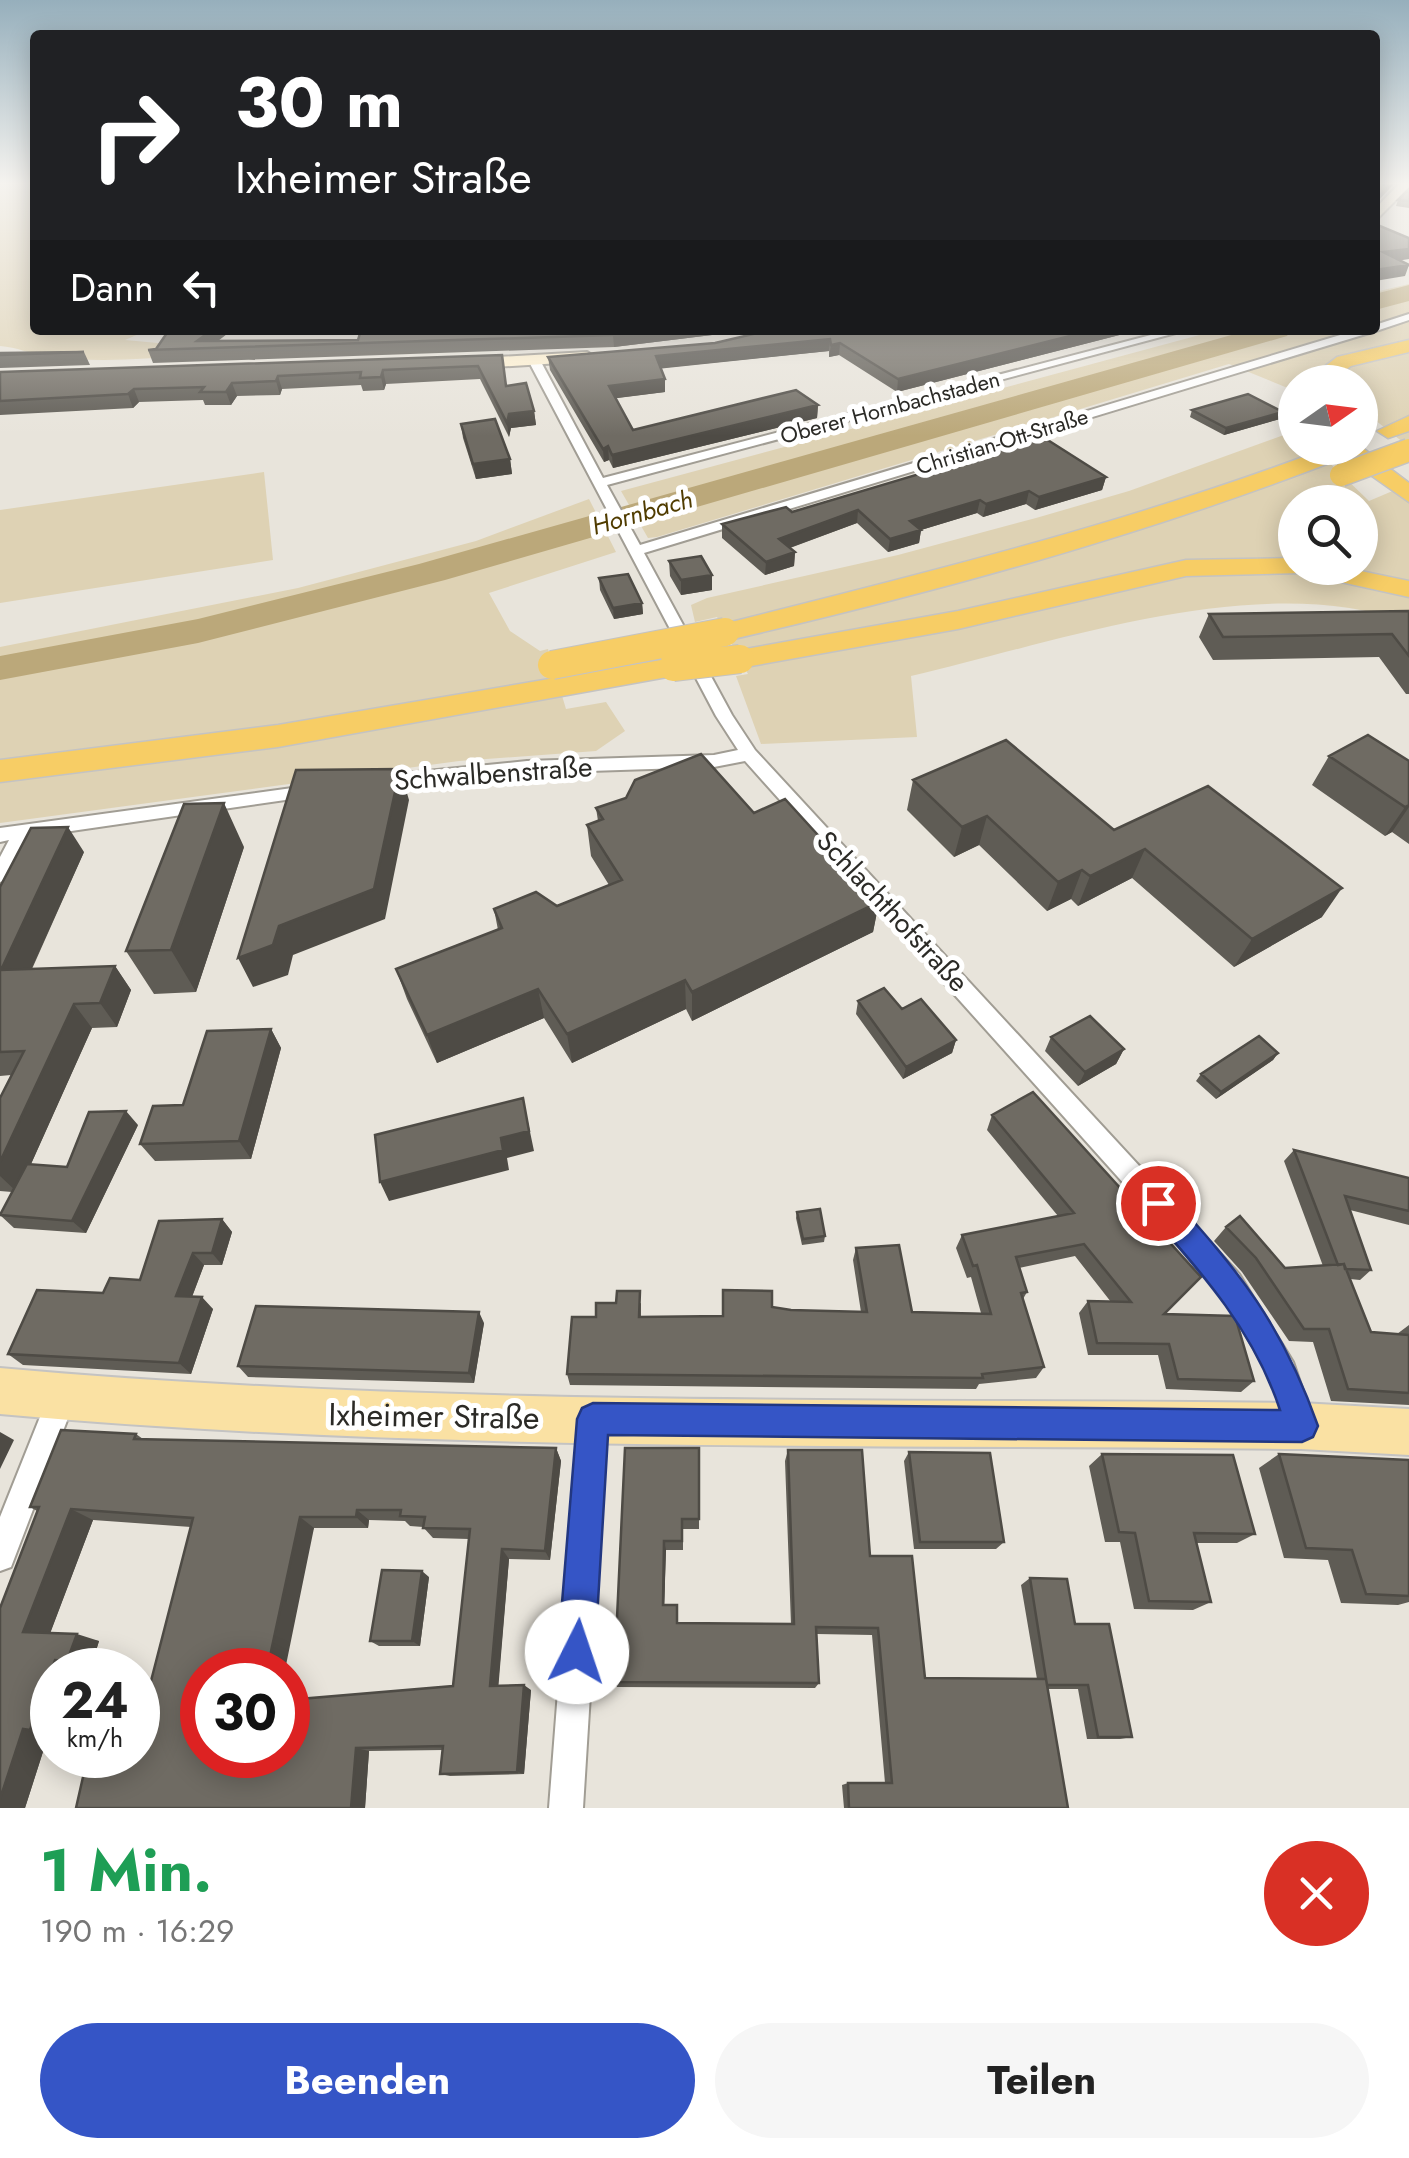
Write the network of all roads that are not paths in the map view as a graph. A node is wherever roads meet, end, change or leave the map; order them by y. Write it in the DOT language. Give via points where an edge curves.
graph roads {
  1 [pos="1409,317"];
  2 [pos="1380,326"];
  3 [pos="1164,335"];
  4 [pos="1351,335"];
  5 [pos="1409,346"];
  6 [pos="1409,355"];
  7 [pos="614,356"];
  8 [pos="534,360"];
  9 [pos="446,364"];
  10 [pos="1339,365"];
  11 [pos="1376,365"];
  12 [pos="1409,450"];
  13 [pos="1378,453"];
  14 [pos="1378,455"];
  15 [pos="1316,465"];
  16 [pos="1355,465"];
  17 [pos="1409,479"];
  18 [pos="602,488"];
  19 [pos="1409,495"];
  20 [pos="633,546"];
  21 [pos="1278,566"];
  22 [pos="1378,582"];
  23 [pos="1409,589"];
  24 [pos="734,648"];
  25 [pos="555,677"];
  26 [pos="0,745"];
  27 [pos="748,754"];
  28 [pos="0,772"];
  29 [pos="22,832"];
  30 [pos="0,835"];
  31 [pos="0,875"];
  32 [pos="0,1391"];
  33 [pos="62,1397"];
  34 [pos="593,1419"];
  35 [pos="1302,1426"];
  36 [pos="1409,1432"];
  37 [pos="0,1556"];
  38 [pos="566,1808"];
  1 -- 2 [label="street"];
  3 -- 18 [label="street, Oberer Hornbachstaden"];
  4 -- 20 [label="street, Christian-Ott-Straße"];
  5 -- 10 [label="highway"];
  6 -- 11 [label="highway"];
  7 -- 8 [label="street"];
  8 -- 9 [label="street"];
  8 -- 18 [label="street, Schlachthofstraße"];
  12 -- 13 [label="highway, bridge"];
  14 -- 17 [label="highway"];
  15 -- 24 [label="highway"];
  16 -- 19 [label="highway"];
  18 -- 20 [label="street, Schlachthofstraße"];
  20 -- 27 [label="street, Schlachthofstraße"];
  21 -- 24 [label="highway" via="1186,568 958,620"];
  22 -- 23 [label="highway"];
  24 -- 25 [label="highway, bridge"];
  24 -- 25 [label="highway, bridge" via="673,667"];
  25 -- 26 [label="highway"];
  25 -- 28 [label="highway" via="278,736"];
  27 -- 29 [label="street, Schwalbenstraße" via="701,762 450,772"];
  27 -- 35 [label="street, Schlachthofstraße" via="1230,1284 1283,1372"];
  29 -- 30 [label="street, Schwalbenstraße"];
  29 -- 31 [label="street"];
  32 -- 33 [label="main road, Ixheimer Straße"];
  33 -- 34 [label="main road, Ixheimer Straße" via="200,1409"];
  33 -- 37 [label="street"];
  34 -- 35 [label="main road, Ixheimer Straße"];
  34 -- 38 [label="street"];
  35 -- 36 [label="main road, Ixheimer Straße"];
}
